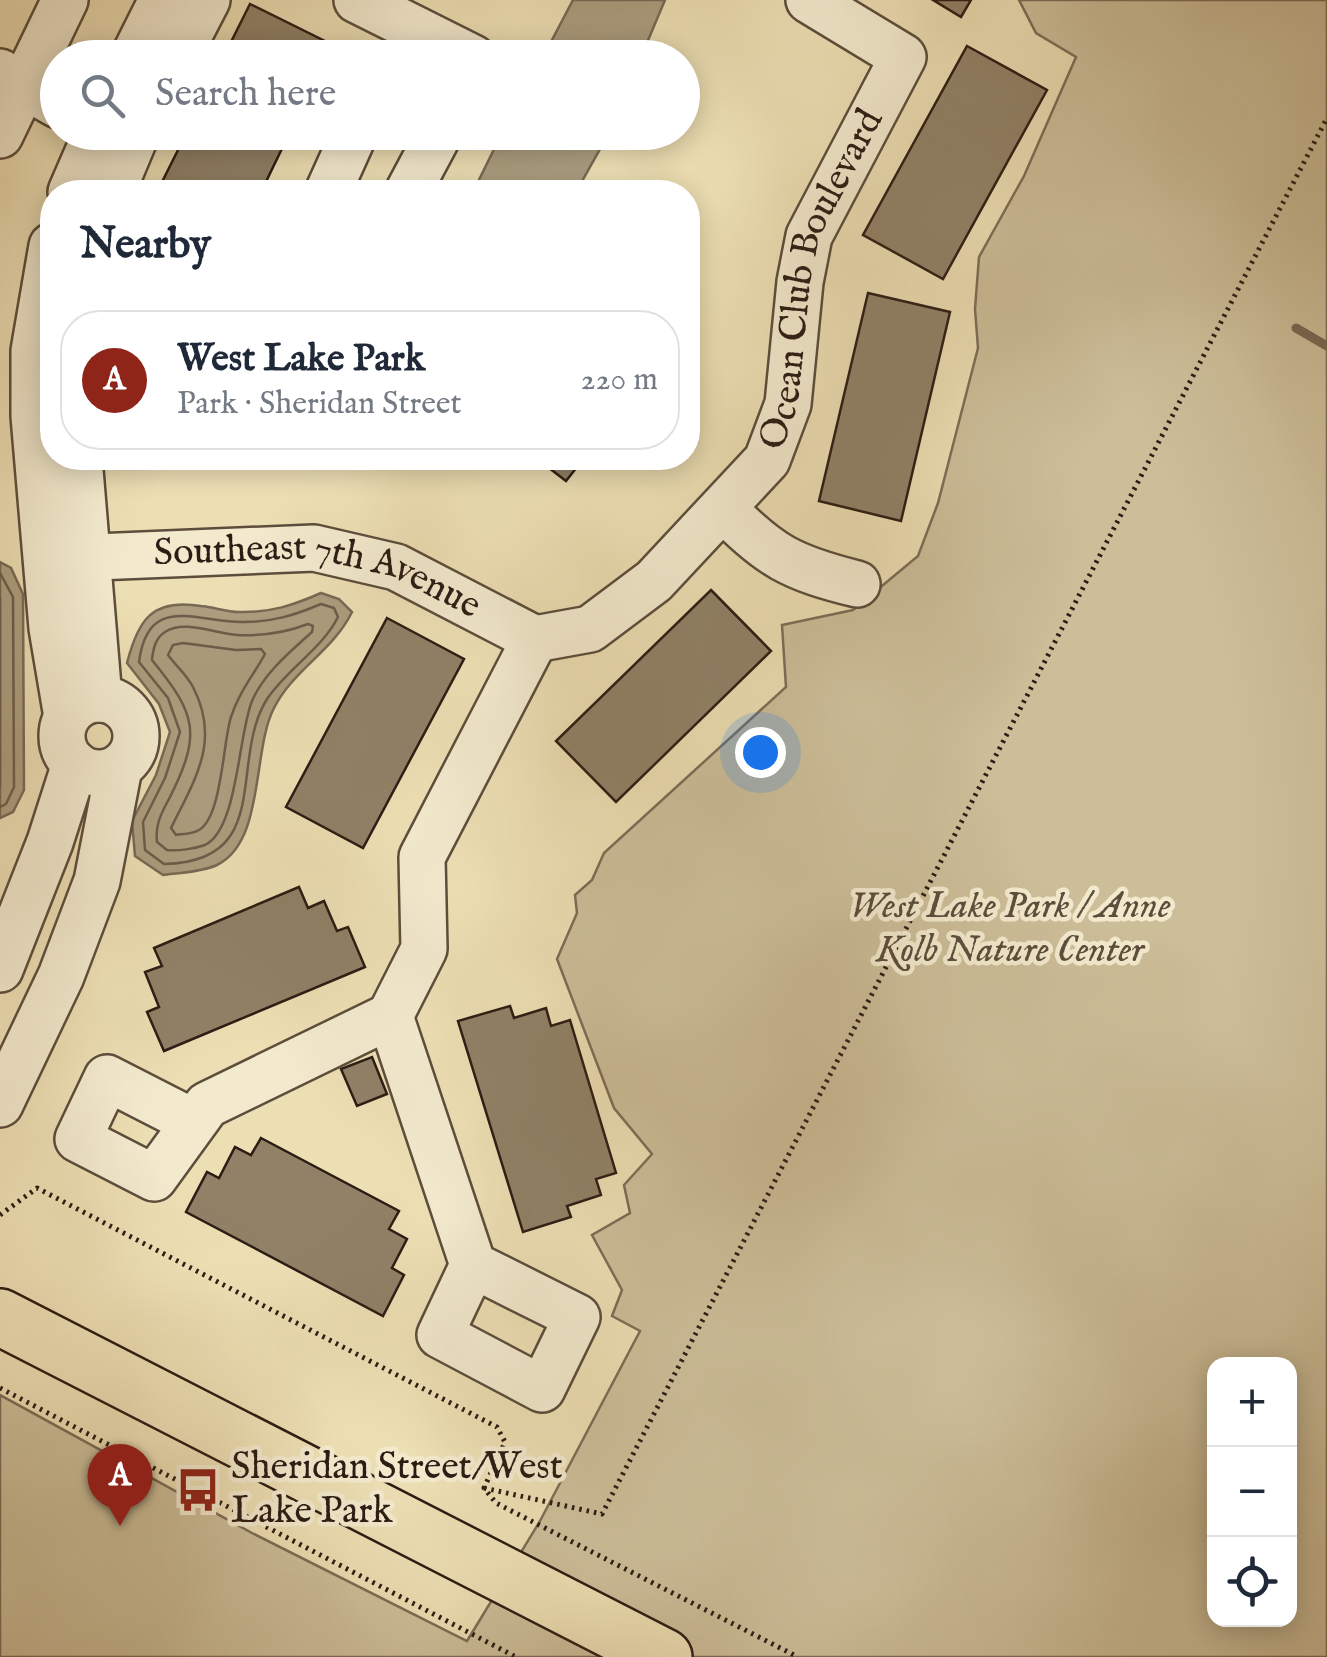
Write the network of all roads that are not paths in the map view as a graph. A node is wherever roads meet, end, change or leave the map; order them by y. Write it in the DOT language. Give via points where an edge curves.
graph roads {
  1 [pos="65,0"];
  2 [pos="162,0"];
  3 [pos="207,0"];
  4 [pos="357,0"];
  5 [pos="809,0"];
  6 [pos="48,40"];
  7 [pos="143,40"];
  8 [pos="186,40"];
  9 [pos="400,40"];
  10 [pos="40,57"];
  11 [pos="27,87"];
  12 [pos="0,136"];
  13 [pos="106,150"];
  14 [pos="116,150"];
  15 [pos="347,150"];
  16 [pos="430,150"];
  17 [pos="81,180"];
  18 [pos="113,180"];
  19 [pos="333,180"];
  20 [pos="414,180"];
  21 [pos="37,297"];
  22 [pos="29,423"];
  23 [pos="40,461"];
  24 [pos="43,470"];
  25 [pos="78,470"];
  26 [pos="723,508"];
  27 [pos="68,558"];
  28 [pos="857,584"];
  29 [pos="535,639"];
  30 [pos="83,708"];
  31 [pos="97,766"];
  32 [pos="0,969"];
  33 [pos="390,1016"];
  34 [pos="0,1104"];
  35 [pos="193,1122"];
  36 [pos="473,1266"];
  37 [pos="0,1316"];
  38 [pos="664,1657"];
  1 -- 6 [label="street"];
  2 -- 7 [label="street"];
  3 -- 8 [label="street"];
  4 -- 9 [label="street"];
  5 -- 26 [label="street, Ocean Club Boulevard" via="903,57 809,236 788,404 767,460"];
  10 -- 11 [label="street"];
  11 -- 12 [label="street"];
  13 -- 17 [label="street"];
  14 -- 18 [label="street"];
  15 -- 19 [label="street"];
  16 -- 20 [label="street"];
  21 -- 22 [label="street"];
  22 -- 23 [label="street"];
  24 -- 27 [label="street"];
  25 -- 27 [label="street"];
  26 -- 28 [label="street" via="782,560"];
  26 -- 29 [label="street, Ocean Club Boulevard" via="654,581 590,629"];
  27 -- 29 [label="street, Southeast 7th Avenue" via="314,548 396,566"];
  27 -- 30 [label="street" via="52,628"];
  29 -- 33 [label="street" via="422,857 424,948"];
  30 -- 31 [label="street" via="62,742"];
  30 -- 31 [label="street" via="122,707 136,728 134,750"];
  31 -- 32 [label="street" via="50,842"];
  31 -- 34 [label="street" via="97,882"];
  33 -- 35 [label="street" via="207,1106"];
  33 -- 36 [label="street"];
  37 -- 38 [label="main road"];
}
